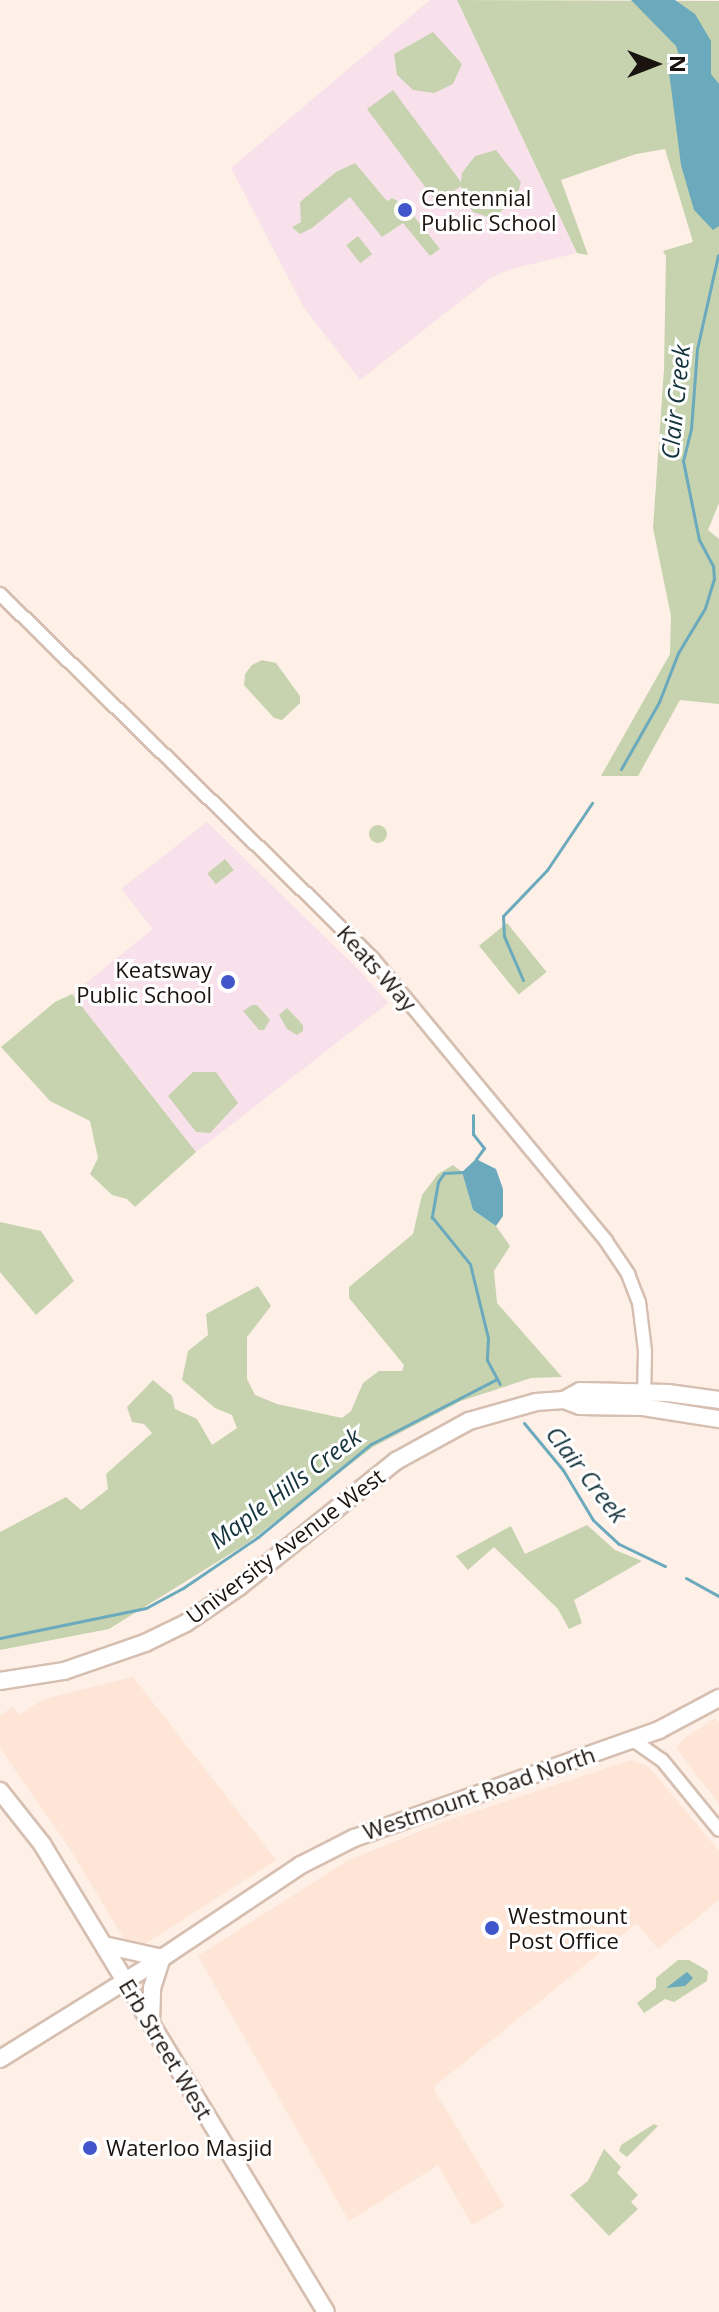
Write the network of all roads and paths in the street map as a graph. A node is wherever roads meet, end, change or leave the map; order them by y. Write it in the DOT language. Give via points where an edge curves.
graph roads {
  1 [pos="0,594"];
  2 [pos="644,1400"];
  3 [pos="719,1400"];
  4 [pos="719,1419"];
  5 [pos="0,1681"];
  6 [pos="719,1698"];
  7 [pos="633,1740"];
  8 [pos="0,1791"];
  9 [pos="719,1830"];
  10 [pos="104,1945"];
  11 [pos="162,1958"];
  12 [pos="125,1981"];
  13 [pos="151,2024"];
  14 [pos="0,2059"];
  15 [pos="326,2312"];
  1 -- 2 [label="street, Keats Way" via="373,959 606,1241 639,1302"];
  2 -- 3 [label="main road, University Avenue West"];
  2 -- 4 [label="main road, University Avenue West"];
  2 -- 5 [label="main road, University Avenue West" via="580,1406 564,1400 504,1410 438,1436 386,1469 186,1623 64,1671"];
  6 -- 7 [label="main road, Westmount Road North"];
  7 -- 9 [label="street" via="662,1760"];
  7 -- 11 [label="main road, Westmount Road North" via="354,1838 301,1865"];
  8 -- 10 [label="main road, Erb Street West" via="42,1844"];
  10 -- 11 [label="main road"];
  10 -- 12 [label="main road, Erb Street West"];
  11 -- 12 [label="main road, Westmount Road North"];
  11 -- 13 [label="main road" via="152,1988"];
  12 -- 13 [label="main road, Erb Street West"];
  12 -- 14 [label="main road, Westmount Road North"];
  13 -- 15 [label="main road, Erb Street West"];
}
